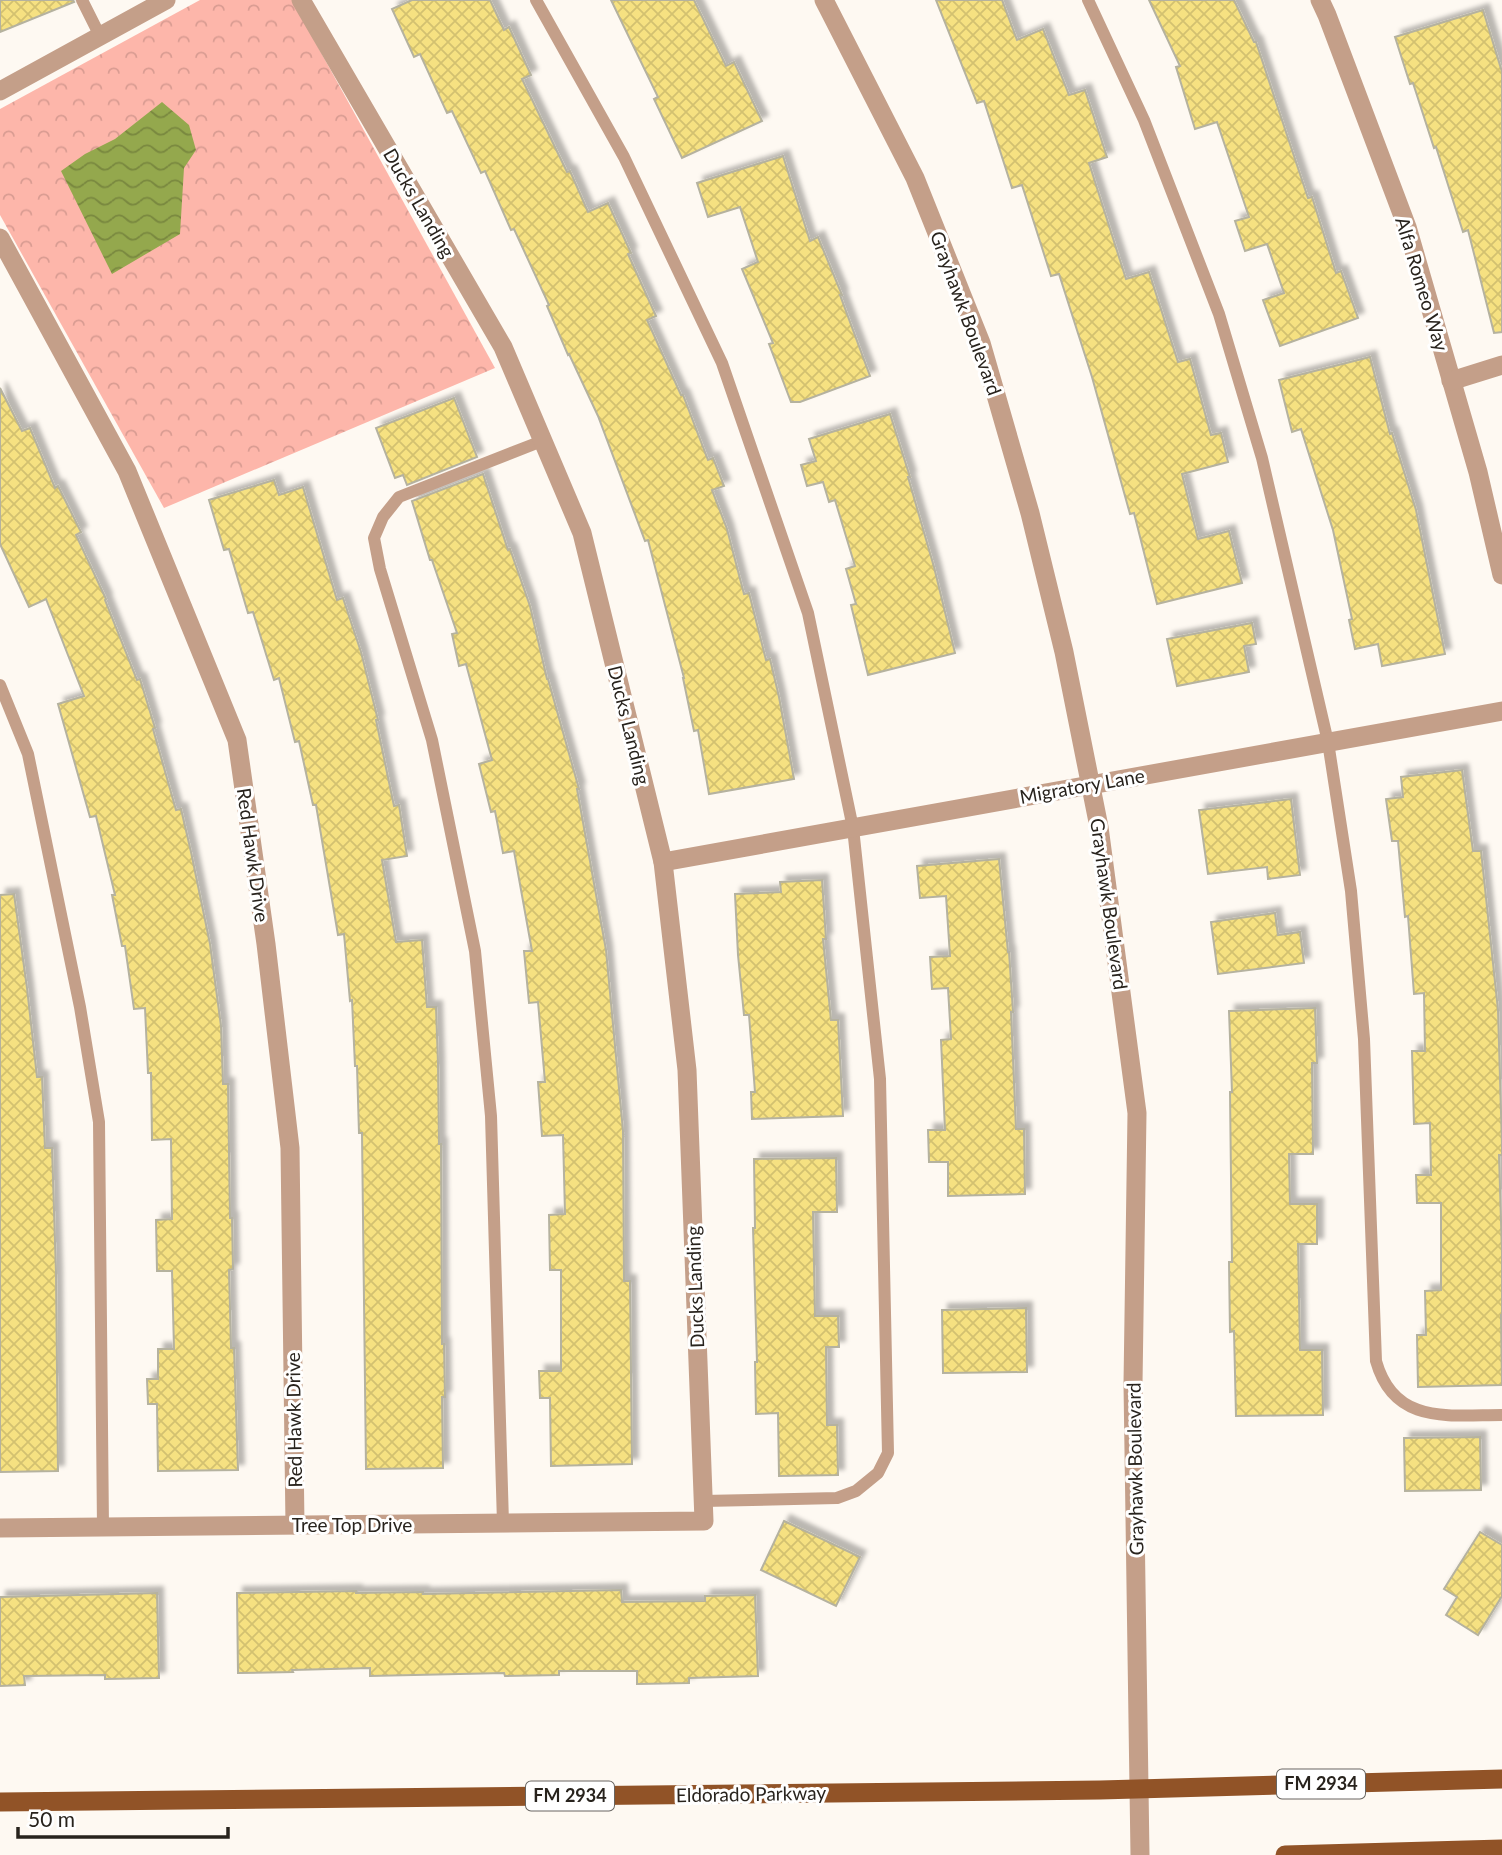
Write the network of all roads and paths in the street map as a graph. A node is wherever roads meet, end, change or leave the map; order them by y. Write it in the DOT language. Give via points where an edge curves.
graph roads {
  1 [pos="82,0"];
  2 [pos="166,0"];
  3 [pos="301,0"];
  4 [pos="536,0"];
  5 [pos="824,0"];
  6 [pos="1088,0"];
  7 [pos="1320,0"];
  8 [pos="100,36"];
  9 [pos="0,90"];
  10 [pos="0,238"];
  11 [pos="1502,365"];
  12 [pos="1451,381"];
  13 [pos="542,441"];
  14 [pos="1502,575"];
  15 [pos="0,685"];
  16 [pos="1502,710"];
  17 [pos="1328,742"];
  18 [pos="1091,785"];
  19 [pos="853,828"];
  20 [pos="663,862"];
  21 [pos="1502,1415"];
  22 [pos="703,1501"];
  23 [pos="704,1521"];
  24 [pos="503,1523"];
  25 [pos="295,1525"];
  26 [pos="103,1527"];
  27 [pos="0,1528"];
  28 [pos="1502,1779"];
  29 [pos="1139,1789"];
  30 [pos="0,1802"];
  31 [pos="1502,1849"];
  32 [pos="1140,1855"];
  33 [pos="1285,1855"];
  1 -- 8 [label="lane"];
  2 -- 8 [label="street"];
  3 -- 13 [label="street, Ducks Landing" via="503,347"];
  4 -- 19 [label="lane" via="624,157 722,363 808,613"];
  5 -- 18 [label="street, Grayhawk Boulevard" via="915,177 981,343 1065,652"];
  6 -- 17 [label="lane" via="1144,120 1219,314 1262,458"];
  7 -- 12 [label="street, Alfa Romeo Way" via="1407,227"];
  8 -- 9 [label="street"];
  10 -- 25 [label="street, Red Hawk Drive" via="127,471 237,740 290,1148"];
  11 -- 12 [label="street"];
  12 -- 14 [label="street, Alfa Romeo Way"];
  13 -- 20 [label="street, Ducks Landing" via="582,533"];
  13 -- 24 [label="lane" via="399,497 374,538 432,740 475,951 491,1116"];
  15 -- 26 [label="lane" via="28,754 99,1122"];
  16 -- 17 [label="street, Migratory Lane"];
  17 -- 18 [label="street, Migratory Lane"];
  17 -- 21 [label="lane" via="1350,891 1364,1039 1376,1361 1381,1379 1411,1409 1444,1415"];
  18 -- 19 [label="street, Migratory Lane"];
  18 -- 29 [label="street, Grayhawk Boulevard" via="1137,1113 1133,1384"];
  19 -- 20 [label="street, Migratory Lane"];
  19 -- 22 [label="lane" via="880,1079 888,1453 878,1473 856,1491 837,1498"];
  20 -- 22 [label="street, Ducks Landing" via="687,1070"];
  22 -- 23 [label="street, Ducks Landing"];
  23 -- 24 [label="street, Tree Top Drive"];
  24 -- 25 [label="street, Tree Top Drive"];
  25 -- 26 [label="street, Tree Top Drive"];
  26 -- 27 [label="street, Tree Top Drive"];
  28 -- 29 [label="main road, Eldorado Parkway / FM 2934"];
  29 -- 30 [label="main road, Eldorado Parkway / FM 2934"];
  29 -- 32 [label="street, Grayhawk Boulevard"];
  31 -- 33 [label="main road"];
}
